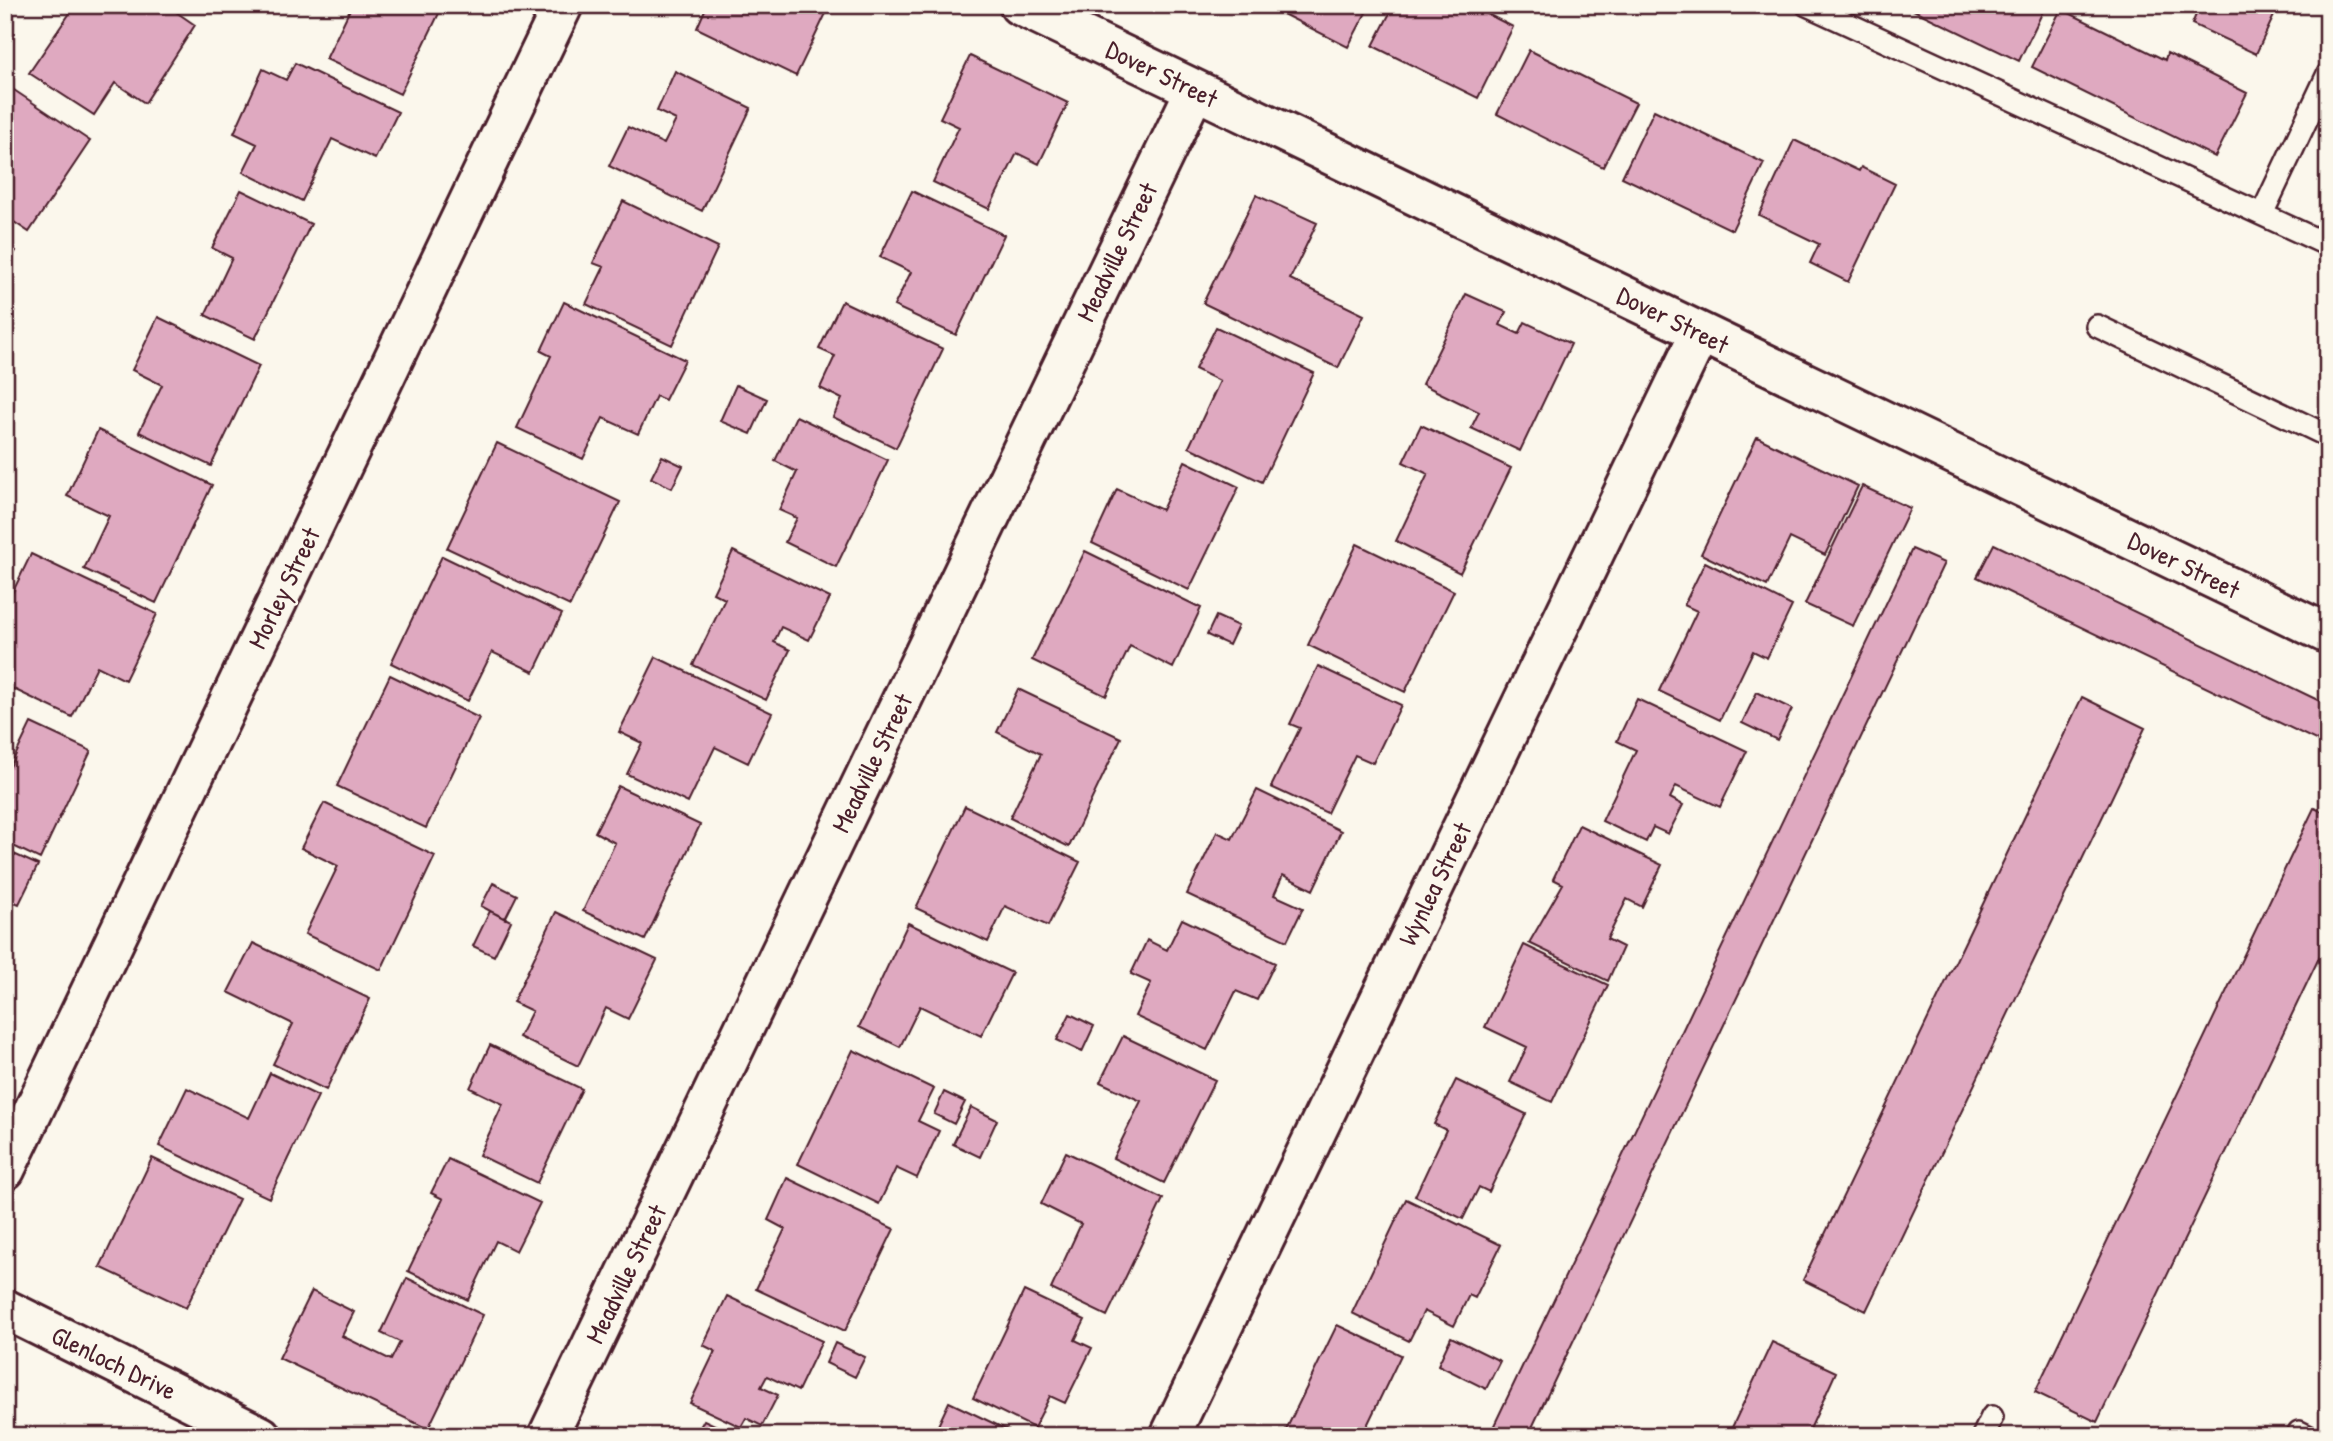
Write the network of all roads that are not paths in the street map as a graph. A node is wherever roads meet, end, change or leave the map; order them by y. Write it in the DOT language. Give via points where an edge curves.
graph roads {
  1 [pos="563,5"];
  2 [pos="1019,5"];
  3 [pos="1807,5"];
  4 [pos="2328,74"];
  5 [pos="1195,90"];
  6 [pos="2262,214"];
  7 [pos="2328,245"];
  8 [pos="2097,326"];
  9 [pos="1700,333"];
  10 [pos="2328,436"];
  11 [pos="2328,634"];
  12 [pos="5,1170"];
  13 [pos="5,1309"];
  14 [pos="261,1436"];
  15 [pos="548,1436"];
  16 [pos="1170,1436"];
  1 -- 12 [label="street, Morley Street"];
  2 -- 5 [label="street, Dover Street"];
  3 -- 6 [label="lane"];
  4 -- 6 [label="lane"];
  5 -- 9 [label="street, Dover Street"];
  5 -- 15 [label="street, Meadville Street"];
  6 -- 7 [label="lane"];
  8 -- 10 [label="lane"];
  9 -- 11 [label="street, Dover Street"];
  9 -- 16 [label="street, Wynlea Street"];
  13 -- 14 [label="street, Glenloch Drive"];
}
